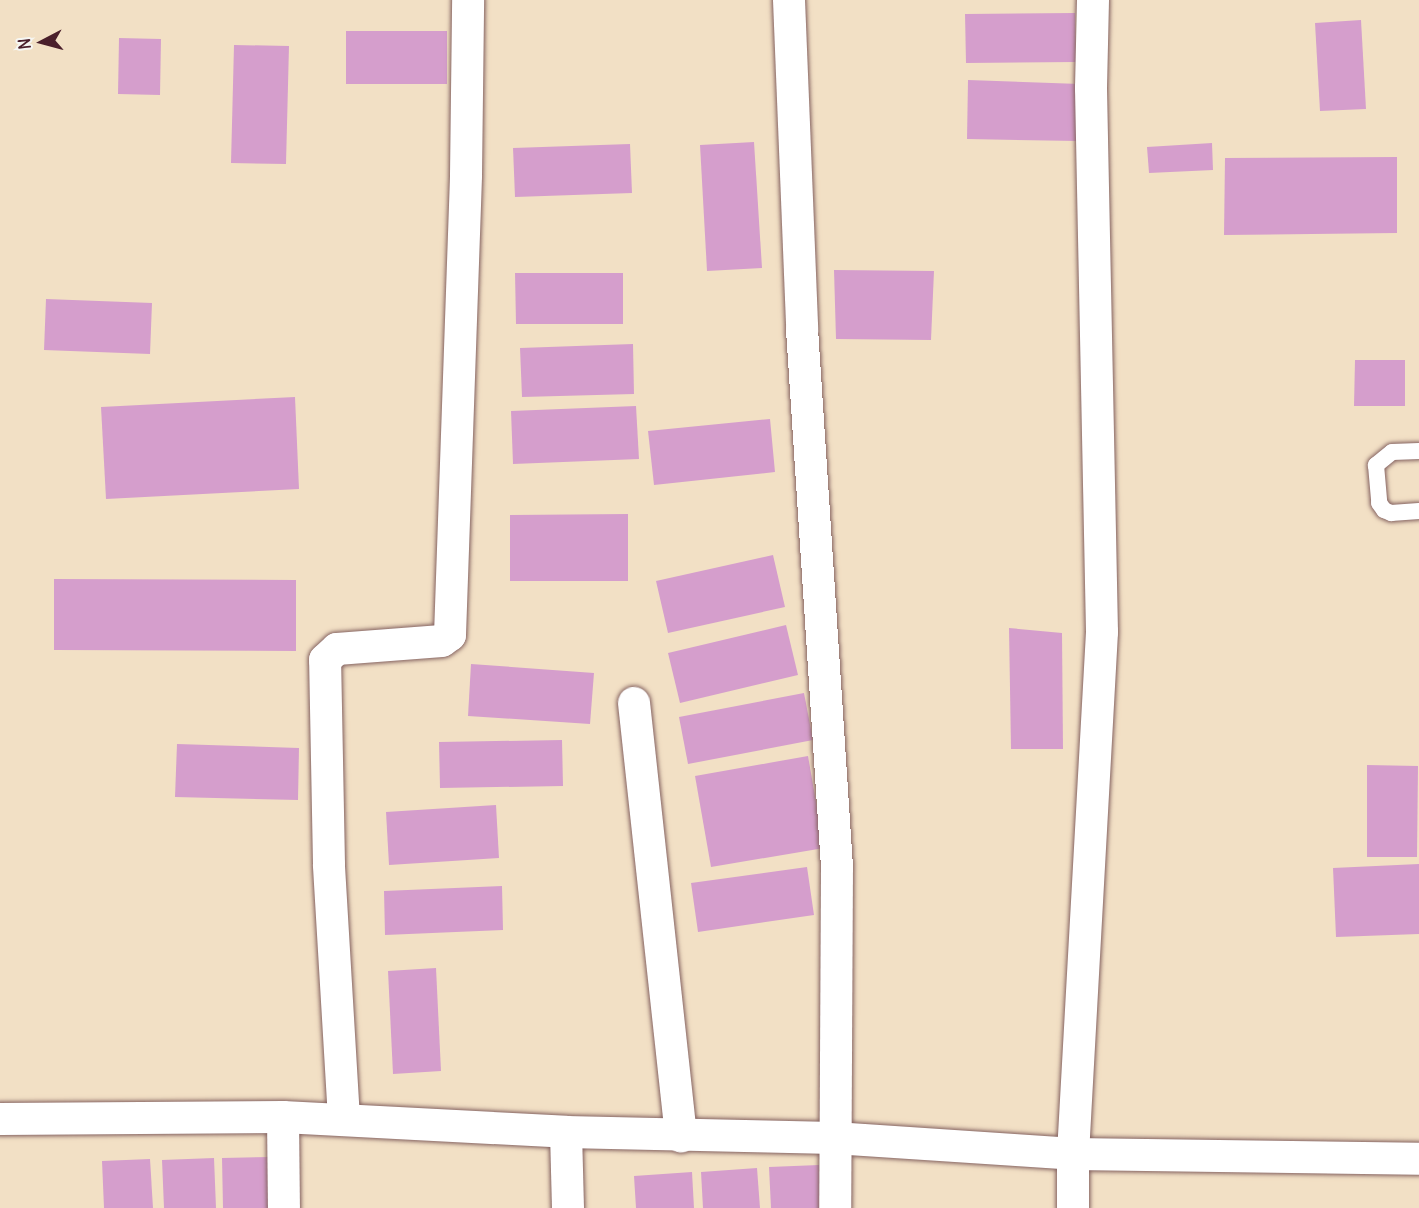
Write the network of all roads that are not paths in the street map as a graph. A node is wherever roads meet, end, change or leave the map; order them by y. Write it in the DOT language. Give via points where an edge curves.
graph roads {
  1 [pos="468,0"];
  2 [pos="789,0"];
  3 [pos="1093,0"];
  4 [pos="1419,452"];
  5 [pos="1419,511"];
  6 [pos="634,703"];
  7 [pos="283,1117"];
  8 [pos="0,1119"];
  9 [pos="344,1119"];
  10 [pos="566,1132"];
  11 [pos="681,1136"];
  12 [pos="834,1138"];
  13 [pos="1073,1154"];
  14 [pos="1419,1159"];
  15 [pos="284,1208"];
  16 [pos="568,1208"];
  17 [pos="835,1208"];
  18 [pos="1073,1208"];
  1 -- 9 [label="street" via="450,635 442,641 337,649 325,660 329,864"];
  2 -- 12 [label="street" via="802,329 837,867"];
  3 -- 13 [label="street" via="1091,88 1102,632"];
  4 -- 5 [label="lane" via="1392,452 1376,465 1379,503 1384,510"];
  6 -- 11 [label="street"];
  7 -- 8 [label="street"];
  7 -- 9 [label="street"];
  7 -- 15 [label="street"];
  9 -- 10 [label="street"];
  10 -- 11 [label="street"];
  10 -- 16 [label="street"];
  11 -- 12 [label="street"];
  12 -- 13 [label="street"];
  12 -- 17 [label="street"];
  13 -- 14 [label="street"];
  13 -- 18 [label="street"];
}
